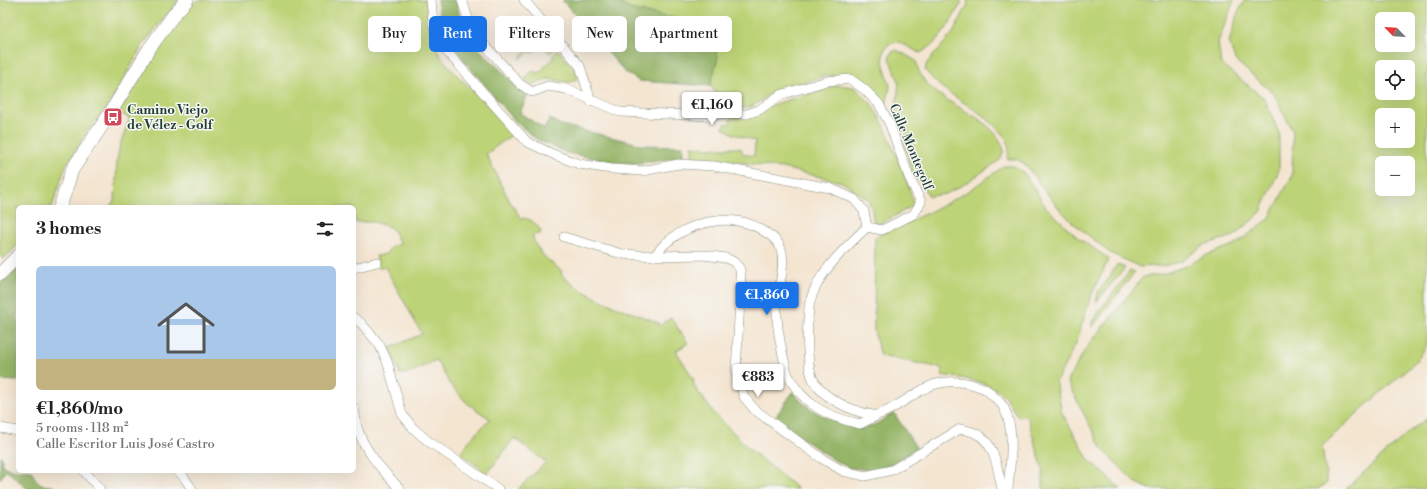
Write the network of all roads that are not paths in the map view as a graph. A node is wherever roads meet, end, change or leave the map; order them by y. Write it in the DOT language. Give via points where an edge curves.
graph roads {
  1 [pos="187,0"];
  2 [pos="431,0"];
  3 [pos="462,0"];
  4 [pos="524,0"];
  5 [pos="591,101"];
  6 [pos="61,205"];
  7 [pos="867,227"];
  8 [pos="564,237"];
  9 [pos="654,256"];
  10 [pos="16,258"];
  11 [pos="377,262"];
  12 [pos="356,267"];
  13 [pos="0,274"];
  14 [pos="356,320"];
  15 [pos="876,416"];
  16 [pos="356,421"];
  17 [pos="0,428"];
  18 [pos="16,431"];
  19 [pos="86,473"];
  20 [pos="179,473"];
  21 [pos="100,489"];
  22 [pos="192,489"];
  23 [pos="400,489"];
  24 [pos="498,489"];
  25 [pos="1002,489"];
  26 [pos="1008,489"];
  1 -- 6 [label="street" via="175,12 149,49 72,170"];
  2 -- 7 [label="street" via="440,44 527,142 579,164 642,171 678,164 714,166 830,188 854,199 864,211"];
  3 -- 5 [label="street, Calle Montegolf" via="472,31 520,84 532,92 548,86 566,89"];
  4 -- 5 [label="street" via="580,66"];
  5 -- 7 [label="street, Calle Montegolf" via="620,112 712,116 725,113 747,114 759,110 780,95 827,81 850,79 879,104 890,125 920,202 914,214 882,230"];
  7 -- 15 [label="street" via="840,252 820,280 809,306 807,341 813,380 822,391 837,402"];
  8 -- 9 [label="street" via="622,254"];
  9 -- 15 [label="street" via="666,243 689,228 720,220 753,224 774,237 781,248 782,264 777,306 779,338 787,373 799,393 817,408 842,420 860,424"];
  9 -- 25 [label="street" via="704,255 726,258 740,269 736,371 744,397 755,410 821,458 843,471 865,476 892,470 960,429 976,433 992,450"];
  10 -- 13 [label="street"];
  11 -- 12 [label="street"];
  14 -- 24 [label="street" via="379,344 387,361 402,414 413,428"];
  15 -- 26 [label="street" via="925,388 939,383 961,381 985,389 1004,408 1010,427"];
  16 -- 23 [label="street" via="368,451 382,471"];
  17 -- 18 [label="street"];
  19 -- 21 [label="street"];
  20 -- 22 [label="street"];
}
